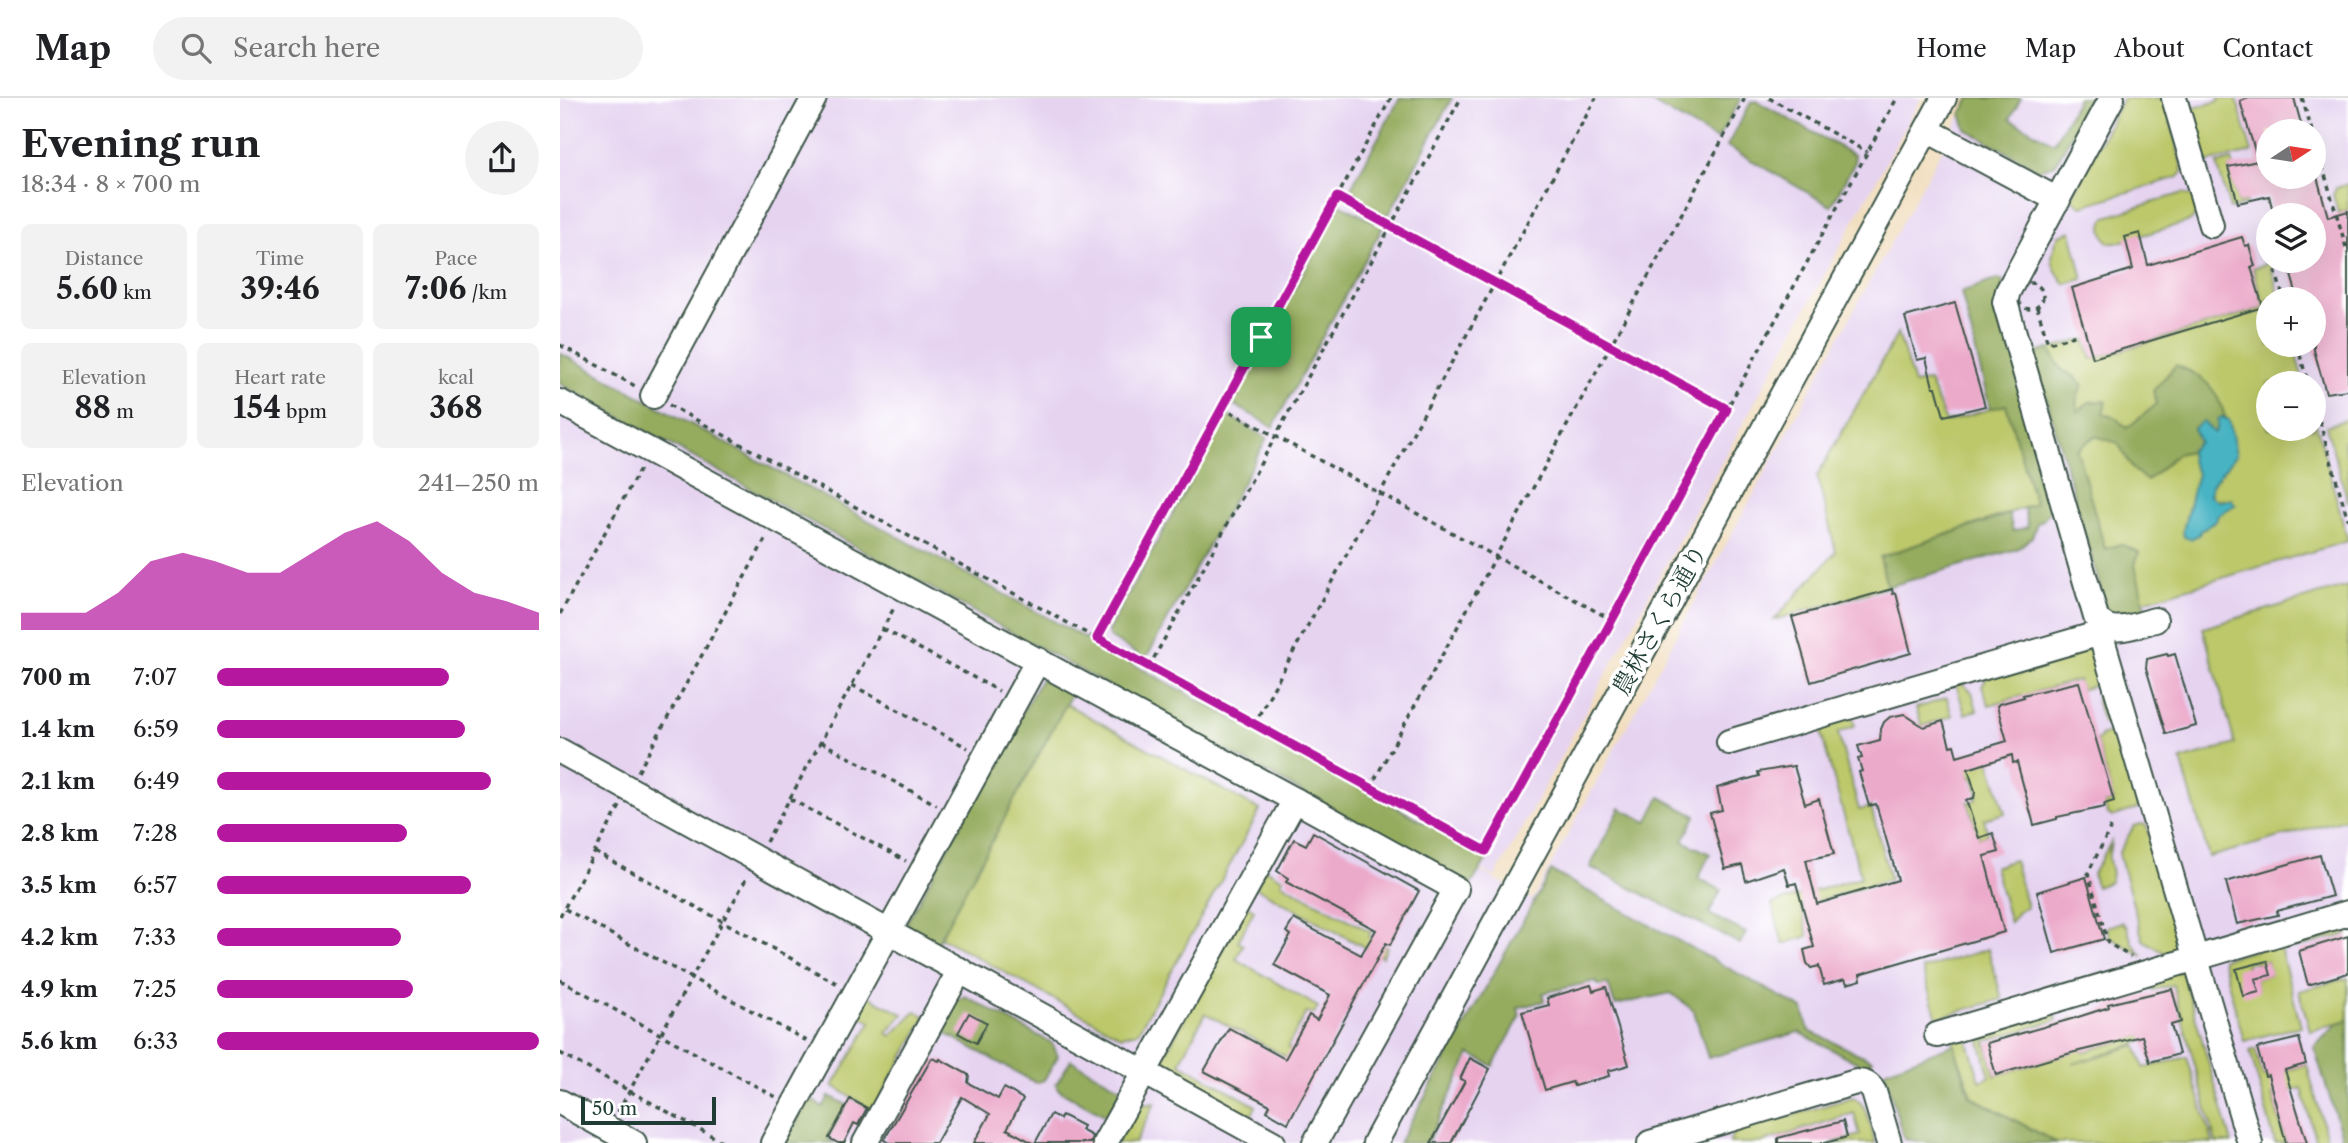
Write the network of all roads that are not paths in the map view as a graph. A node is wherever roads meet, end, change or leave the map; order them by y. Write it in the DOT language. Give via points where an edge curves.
graph roads {
  1 [pos="814,98"];
  2 [pos="1944,98"];
  3 [pos="2112,98"];
  4 [pos="2174,98"];
  5 [pos="1927,130"];
  6 [pos="2058,200"];
  7 [pos="2211,225"];
  8 [pos="653,396"];
  9 [pos="560,402"];
  10 [pos="2155,620"];
  11 [pos="2103,630"];
  12 [pos="1038,660"];
  13 [pos="1729,742"];
  14 [pos="560,751"];
  15 [pos="1295,800"];
  16 [pos="2348,913"];
  17 [pos="890,932"];
  18 [pos="2197,958"];
  19 [pos="960,970"];
  20 [pos="1937,1035"];
  21 [pos="1144,1070"];
  22 [pos="560,1102"];
  23 [pos="1714,1134"];
  24 [pos="634,1143"];
  25 [pos="773,1143"];
  26 [pos="865,1143"];
  27 [pos="1105,1143"];
  28 [pos="1273,1143"];
  29 [pos="1315,1143"];
  30 [pos="1375,1143"];
  31 [pos="1650,1143"];
  32 [pos="1889,1143"];
  33 [pos="2250,1143"];
  1 -- 8 [label="street"];
  2 -- 5 [label="street, 農林さくら通り"];
  3 -- 6 [label="street"];
  4 -- 7 [label="street"];
  5 -- 6 [label="street"];
  5 -- 30 [label="street, 農林さくら通り"];
  6 -- 11 [label="street" via="2005,302"];
  9 -- 12 [label="street"];
  10 -- 11 [label="street"];
  11 -- 13 [label="street"];
  11 -- 18 [label="street"];
  12 -- 15 [label="street"];
  12 -- 17 [label="street"];
  14 -- 17 [label="street"];
  15 -- 21 [label="street"];
  15 -- 29 [label="street" via="1456,890"];
  16 -- 18 [label="street"];
  17 -- 19 [label="street"];
  17 -- 25 [label="street"];
  18 -- 20 [label="street"];
  18 -- 33 [label="street"];
  19 -- 21 [label="street"];
  19 -- 26 [label="street"];
  21 -- 27 [label="street"];
  21 -- 28 [label="street"];
  22 -- 24 [label="street"];
  23 -- 31 [label="street"];
  23 -- 32 [label="street" via="1864,1082 1874,1092"];
}
